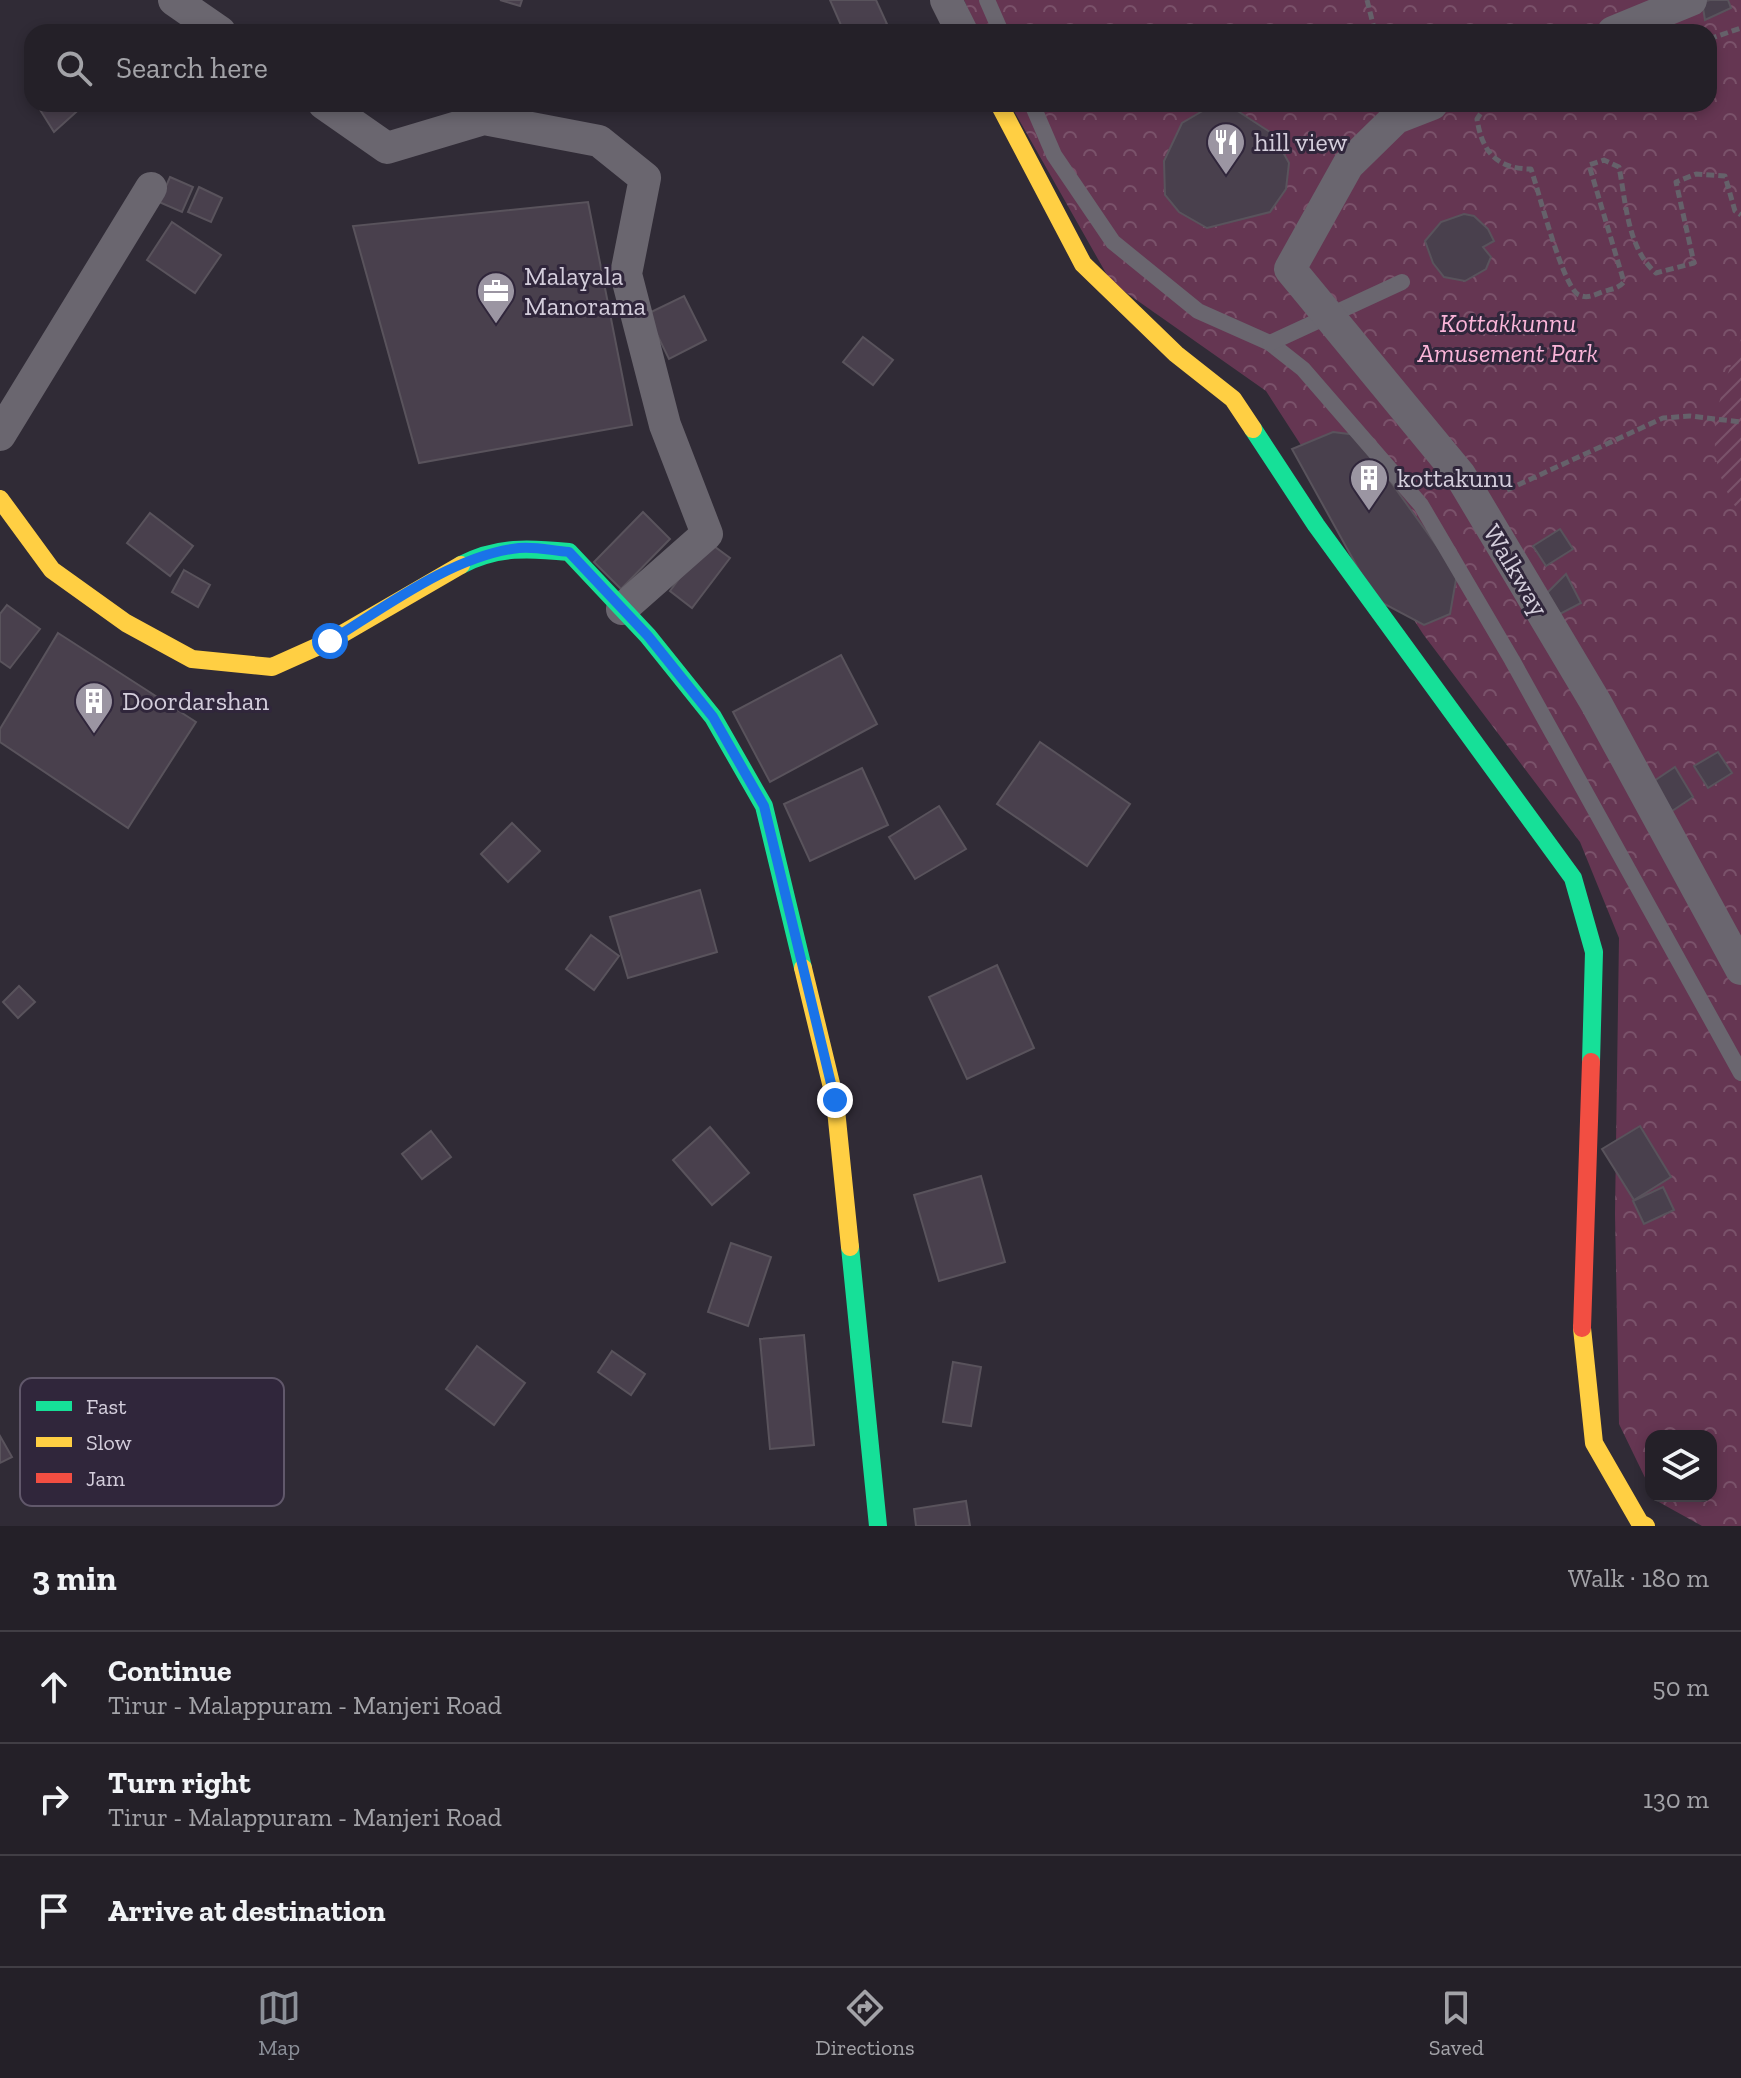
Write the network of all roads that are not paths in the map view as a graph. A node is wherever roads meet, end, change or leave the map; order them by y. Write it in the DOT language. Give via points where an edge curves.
graph roads {
  1 [pos="174,0"];
  2 [pos="946,0"];
  3 [pos="987,0"];
  4 [pos="1691,0"];
  5 [pos="208,24"];
  6 [pos="958,24"];
  7 [pos="998,24"];
  8 [pos="1632,24"];
  9 [pos="335,112"];
  10 [pos="1003,112"];
  11 [pos="1035,112"];
  12 [pos="1411,112"];
  13 [pos="151,188"];
  14 [pos="1402,282"];
  15 [pos="1329,316"];
  16 [pos="1270,343"];
  17 [pos="0,435"];
  18 [pos="0,499"];
  19 [pos="622,609"];
  20 [pos="1741,969"];
  21 [pos="1741,1073"];
  22 [pos="878,1526"];
  23 [pos="1646,1526"];
  1 -- 5 [label="street"];
  2 -- 6 [label="street"];
  3 -- 7 [label="lane"];
  4 -- 8 [label="street"];
  9 -- 19 [label="street" via="387,148 484,119 599,141 645,178 626,274 665,425 707,534"];
  10 -- 23 [label="main road" via="1083,264 1176,354 1233,399 1316,525 1573,878 1594,952 1582,1336 1594,1443"];
  11 -- 16 [label="lane" via="1054,155 1113,242 1198,311"];
  12 -- 15 [label="street, Walkway" via="1396,118 1348,165 1290,269"];
  13 -- 17 [label="street"];
  14 -- 15 [label="lane"];
  15 -- 16 [label="lane"];
  15 -- 20 [label="street, Walkway" via="1460,475 1596,703"];
  16 -- 21 [label="lane" via="1303,369 1421,505"];
  18 -- 19 [label="main road" via="52,570 126,623 192,659 272,667 330,641 480,555 522,547 569,552"];
  19 -- 22 [label="main road" via="713,717 764,806 835,1100"];
}
